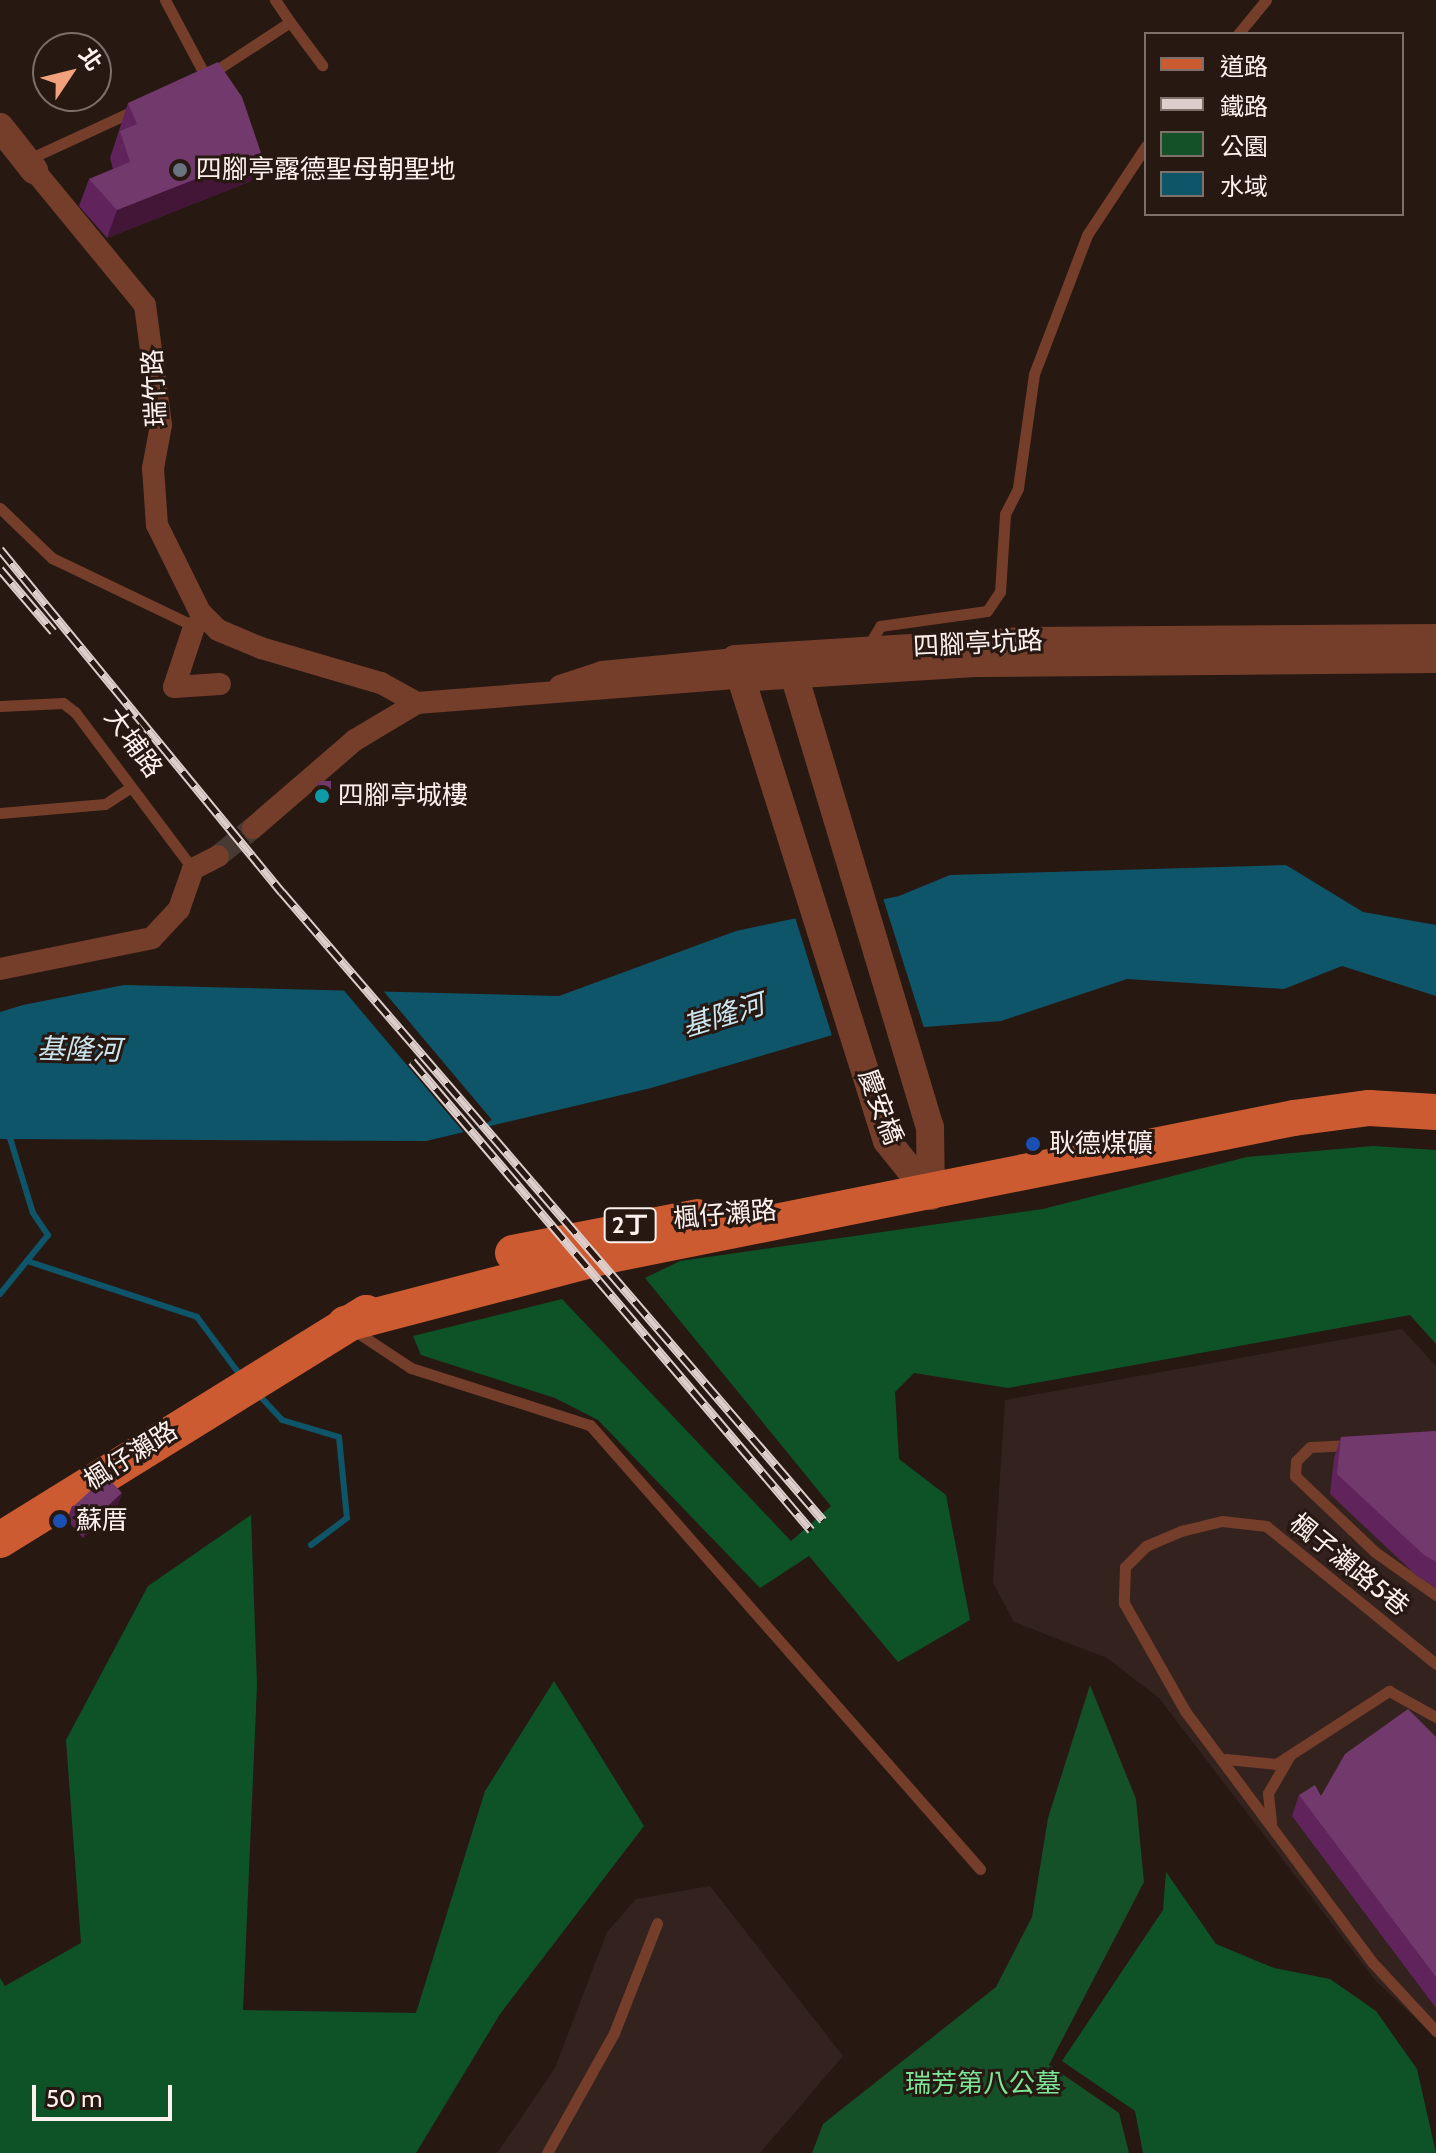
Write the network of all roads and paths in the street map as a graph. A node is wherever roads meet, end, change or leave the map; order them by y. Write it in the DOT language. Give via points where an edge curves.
graph roads {
  1 [pos="165,0"];
  2 [pos="275,0"];
  3 [pos="1266,0"];
  4 [pos="290,22"];
  5 [pos="1240,32"];
  6 [pos="322,65"];
  7 [pos="206,77"];
  8 [pos="192,83"];
  9 [pos="151,102"];
  10 [pos="0,128"];
  11 [pos="1144,149"];
  12 [pos="0,163"];
  13 [pos="32,164"];
  14 [pos="0,508"];
  15 [pos="194,627"];
  16 [pos="218,630"];
  17 [pos="1436,638"];
  18 [pos="866,649"];
  19 [pos="1436,659"];
  20 [pos="791,665"];
  21 [pos="737,668"];
  22 [pos="220,684"];
  23 [pos="417,703"];
  24 [pos="0,706"];
  25 [pos="130,788"];
  26 [pos="0,813"];
  27 [pos="253,828"];
  28 [pos="218,856"];
  29 [pos="193,869"];
  30 [pos="0,969"];
  31 [pos="1436,1112"];
  32 [pos="931,1196"];
  33 [pos="345,1324"];
  34 [pos="1373,1445"];
  35 [pos="0,1540"];
  36 [pos="1436,1595"];
  37 [pos="1436,1664"];
  38 [pos="1436,1717"];
  39 [pos="1289,1757"];
  40 [pos="1226,1759"];
  41 [pos="1283,1845"];
  42 [pos="980,1869"];
  43 [pos="657,1923"];
  44 [pos="1436,2031"];
  45 [pos="547,2153"];
  1 -- 7 [label="lane"];
  2 -- 4 [label="lane"];
  3 -- 5 [label="lane"];
  4 -- 6 [label="lane"];
  4 -- 7 [label="lane"];
  7 -- 8 [label="lane"];
  9 -- 13 [label="lane"];
  10 -- 13 [label="street, 瑞竹路"];
  11 -- 18 [label="lane" via="1087,235 1034,374 1018,488 1005,514 1000,592 987,611 880,626"];
  12 -- 13 [label="street"];
  13 -- 16 [label="street, 瑞竹路" via="145,305 161,425 153,468 158,533 200,612"];
  14 -- 15 [label="lane" via="52,558"];
  15 -- 16 [label="lane"];
  15 -- 22 [label="street" via="174,687"];
  16 -- 23 [label="street" via="381,683"];
  17 -- 18 [label="street, 四腳亭坑路" via="1216,636"];
  18 -- 20 [label="street, 四腳亭坑路"];
  19 -- 20 [label="street, 四腳亭坑路" via="1259,656"];
  20 -- 21 [label="street, 四腳亭坑路"];
  20 -- 32 [label="street, 慶安橋" via="930,1127"];
  21 -- 23 [label="street, 四腳亭坑路" via="525,698"];
  21 -- 32 [label="street, 慶安橋" via="887,1141"];
  23 -- 27 [label="street" via="355,740"];
  24 -- 25 [label="lane, 大埔路" via="63,703 92,729"];
  25 -- 26 [label="lane" via="105,804"];
  25 -- 29 [label="lane, 大埔路"];
  28 -- 29 [label="street"];
  29 -- 30 [label="street" via="179,909 152,938"];
  31 -- 32 [label="main road, 楓仔瀨路 / 2丁" via="1369,1108 1294,1118"];
  32 -- 33 [label="main road, 楓仔瀨路 / 2丁" via="610,1255"];
  33 -- 35 [label="main road, 楓仔瀨路 / 2丁"];
  33 -- 42 [label="lane" via="411,1368 590,1425"];
  34 -- 36 [label="lane" via="1310,1447 1296,1461 1295,1476 1375,1552"];
  37 -- 40 [label="lane, 楓子瀨路5巷" via="1266,1526 1222,1521 1146,1546 1125,1567 1124,1603 1185,1711"];
  38 -- 39 [label="lane" via="1389,1691"];
  39 -- 40 [label="lane" via="1241,1765"];
  39 -- 41 [label="lane" via="1268,1793 1268,1816"];
  40 -- 41 [label="lane, 楓子瀨路5巷"];
  41 -- 44 [label="lane" via="1373,1963"];
  43 -- 45 [label="lane" via="614,2033"];
}
